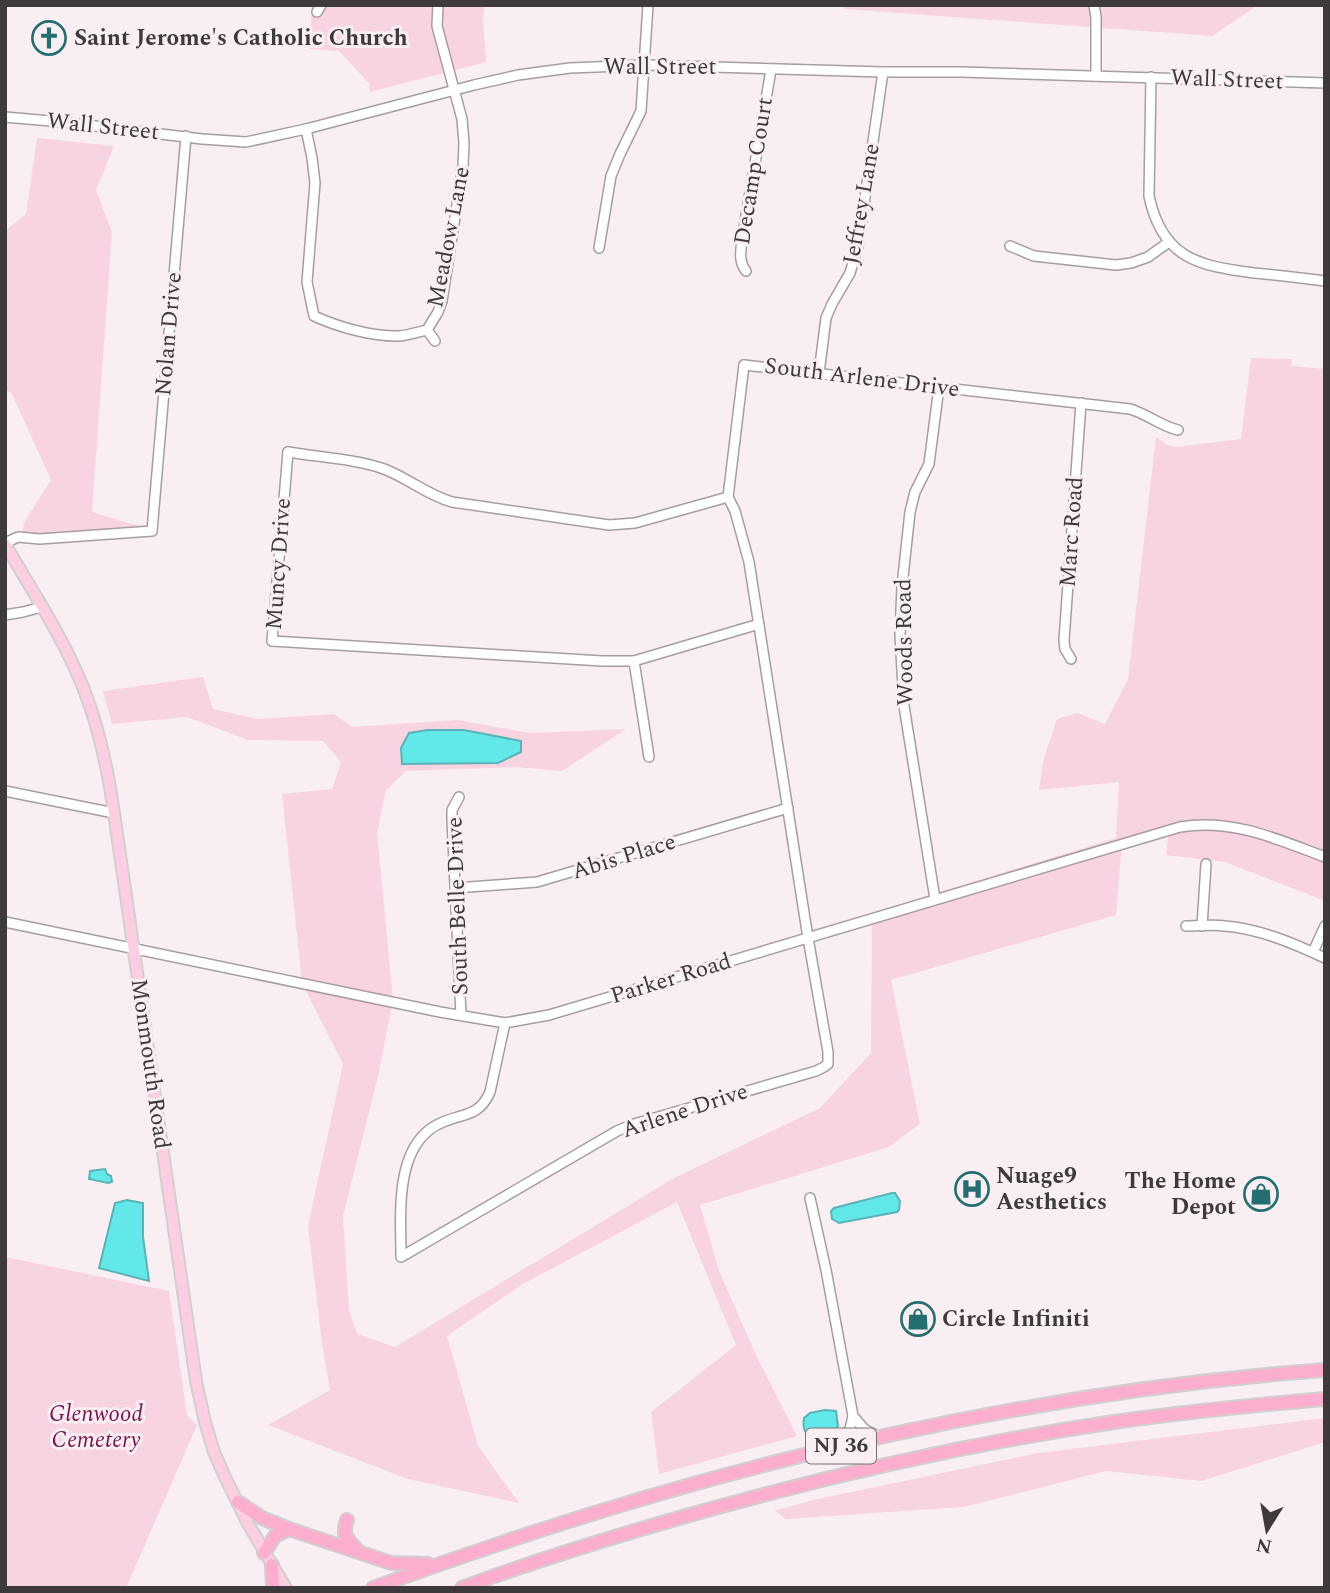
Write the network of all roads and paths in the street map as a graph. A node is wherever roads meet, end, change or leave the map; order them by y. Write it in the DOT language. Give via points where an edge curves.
graph roads {
  1 [pos="438,5"];
  2 [pos="648,5"];
  3 [pos="1094,5"];
  4 [pos="646,65"];
  5 [pos="771,70"];
  6 [pos="883,72"];
  7 [pos="1096,76"];
  8 [pos="1151,77"];
  9 [pos="1325,83"];
  10 [pos="454,91"];
  11 [pos="5,117"];
  12 [pos="306,129"];
  13 [pos="186,136"];
  14 [pos="1169,242"];
  15 [pos="1010,246"];
  16 [pos="599,248"];
  17 [pos="746,271"];
  18 [pos="1325,281"];
  19 [pos="427,330"];
  20 [pos="435,341"];
  21 [pos="737,356"];
  22 [pos="744,365"];
  23 [pos="819,373"];
  24 [pos="939,387"];
  25 [pos="1081,403"];
  26 [pos="1178,430"];
  27 [pos="728,497"];
  28 [pos="5,543"];
  29 [pos="41,607"];
  30 [pos="5,615"];
  31 [pos="759,624"];
  32 [pos="272,641"];
  33 [pos="263,648"];
  34 [pos="1071,659"];
  35 [pos="634,661"];
  36 [pos="649,757"];
  37 [pos="5,791"];
  38 [pos="459,797"];
  39 [pos="788,808"];
  40 [pos="114,813"];
  41 [pos="1325,857"];
  42 [pos="1206,864"];
  43 [pos="456,888"];
  44 [pos="935,899"];
  45 [pos="5,922"];
  46 [pos="1186,926"];
  47 [pos="1202,926"];
  48 [pos="1325,926"];
  49 [pos="808,938"];
  50 [pos="134,948"];
  51 [pos="1313,952"];
  52 [pos="1325,958"];
  53 [pos="461,1015"];
  54 [pos="505,1023"];
  55 [pos="810,1198"];
  56 [pos="1325,1370"];
  57 [pos="1325,1399"];
  58 [pos="853,1416"];
  59 [pos="880,1437"];
  60 [pos="837,1447"];
  61 [pos="238,1502"];
  62 [pos="347,1520"];
  63 [pos="289,1529"];
  64 [pos="264,1553"];
  65 [pos="360,1554"];
  66 [pos="438,1564"];
  67 [pos="272,1565"];
  68 [pos="274,1588"];
  69 [pos="286,1588"];
  70 [pos="373,1588"];
  71 [pos="462,1588"];
  1 -- 10 [label="street, Meadow Lane" via="437,26"];
  2 -- 4 [label="street"];
  3 -- 7 [label="street"];
  4 -- 5 [label="street, Wall Street"];
  4 -- 10 [label="street, Wall Street" via="549,70"];
  4 -- 16 [label="street" via="641,111 611,176"];
  5 -- 6 [label="street, Wall Street"];
  5 -- 17 [label="street, Decamp Court" via="743,239 741,263"];
  6 -- 7 [label="street, Wall Street"];
  6 -- 23 [label="street, Jeffrey Lane" via="858,246 850,273 826,318"];
  7 -- 8 [label="street, Wall Street"];
  8 -- 9 [label="street, Wall Street"];
  8 -- 14 [label="street" via="1149,195"];
  10 -- 12 [label="street, Wall Street"];
  10 -- 19 [label="street, Meadow Lane" via="463,132 463,166 442,301"];
  11 -- 13 [label="street, Wall Street"];
  12 -- 13 [label="street, Wall Street" via="246,142"];
  12 -- 19 [label="street, Meadow Lane" via="315,183 307,282 309,318 388,335"];
  13 -- 28 [label="street, Nolan Drive" via="152,531 18,537"];
  14 -- 15 [label="street" via="1138,261 1116,265 1034,256"];
  14 -- 18 [label="street" via="1215,268"];
  19 -- 20 [label="street"];
  21 -- 22 [label="street"];
  22 -- 23 [label="street, South Arlene Drive"];
  22 -- 27 [label="street, South Arlene Drive"];
  23 -- 24 [label="street, South Arlene Drive"];
  24 -- 25 [label="street, South Arlene Drive"];
  24 -- 44 [label="street, Woods Road" via="929,464 910,512 900,635 904,706"];
  25 -- 26 [label="street, South Arlene Drive" via="1135,410"];
  25 -- 34 [label="street, Marc Road" via="1064,640"];
  27 -- 31 [label="street, South Arlene Drive" via="749,562"];
  27 -- 32 [label="street, Muncy Drive" via="635,523 609,525 453,502 379,467 285,449"];
  28 -- 29 [label="main road, Monmouth Road"];
  29 -- 30 [label="street"];
  29 -- 40 [label="main road, Monmouth Road" via="84,690 104,754"];
  31 -- 35 [label="street, Muncy Drive"];
  31 -- 39 [label="street, South Arlene Drive"];
  32 -- 33 [label="street"];
  32 -- 35 [label="street, Muncy Drive"];
  35 -- 36 [label="street"];
  37 -- 40 [label="street"];
  38 -- 43 [label="street, South Belle Drive" via="452,810"];
  39 -- 43 [label="street, Abis Place" via="537,882"];
  39 -- 49 [label="street, South Arlene Drive"];
  40 -- 50 [label="main road, Monmouth Road"];
  41 -- 44 [label="street, Parker Road" via="1245,829 1189,825"];
  42 -- 47 [label="street"];
  43 -- 53 [label="street, South Belle Drive"];
  44 -- 49 [label="street, Parker Road"];
  45 -- 50 [label="street, Parker Road"];
  46 -- 47 [label="street"];
  47 -- 51 [label="street" via="1253,931"];
  48 -- 51 [label="street"];
  49 -- 54 [label="street, Parker Road" via="549,1015"];
  49 -- 54 [label="street, Arlene Drive" via="828,1052 824,1067 617,1131 401,1257 402,1187 411,1152 435,1126 472,1113 486,1102"];
  50 -- 53 [label="street, Parker Road"];
  50 -- 61 [label="main road, Monmouth Road" via="196,1381 214,1452"];
  51 -- 52 [label="street"];
  53 -- 54 [label="street, Parker Road"];
  55 -- 58 [label="street"];
  56 -- 59 [label="highway, NJ 36" via="1174,1385"];
  57 -- 71 [label="highway, NJ 36" via="1114,1422 847,1473 649,1526"];
  58 -- 59 [label="street" via="864,1429"];
  58 -- 60 [label="street"];
  59 -- 60 [label="highway, NJ 36"];
  60 -- 66 [label="highway, NJ 36" via="633,1500"];
  61 -- 63 [label="highway"];
  61 -- 64 [label="main road, Monmouth Road"];
  62 -- 65 [label="highway" via="344,1534"];
  63 -- 64 [label="highway" via="275,1536"];
  63 -- 65 [label="highway"];
  64 -- 67 [label="main road, Monmouth Road"];
  65 -- 66 [label="highway" via="391,1563"];
  66 -- 70 [label="highway, NJ 36"];
  67 -- 68 [label="highway"];
  67 -- 69 [label="main road, Monmouth Road"];
}
